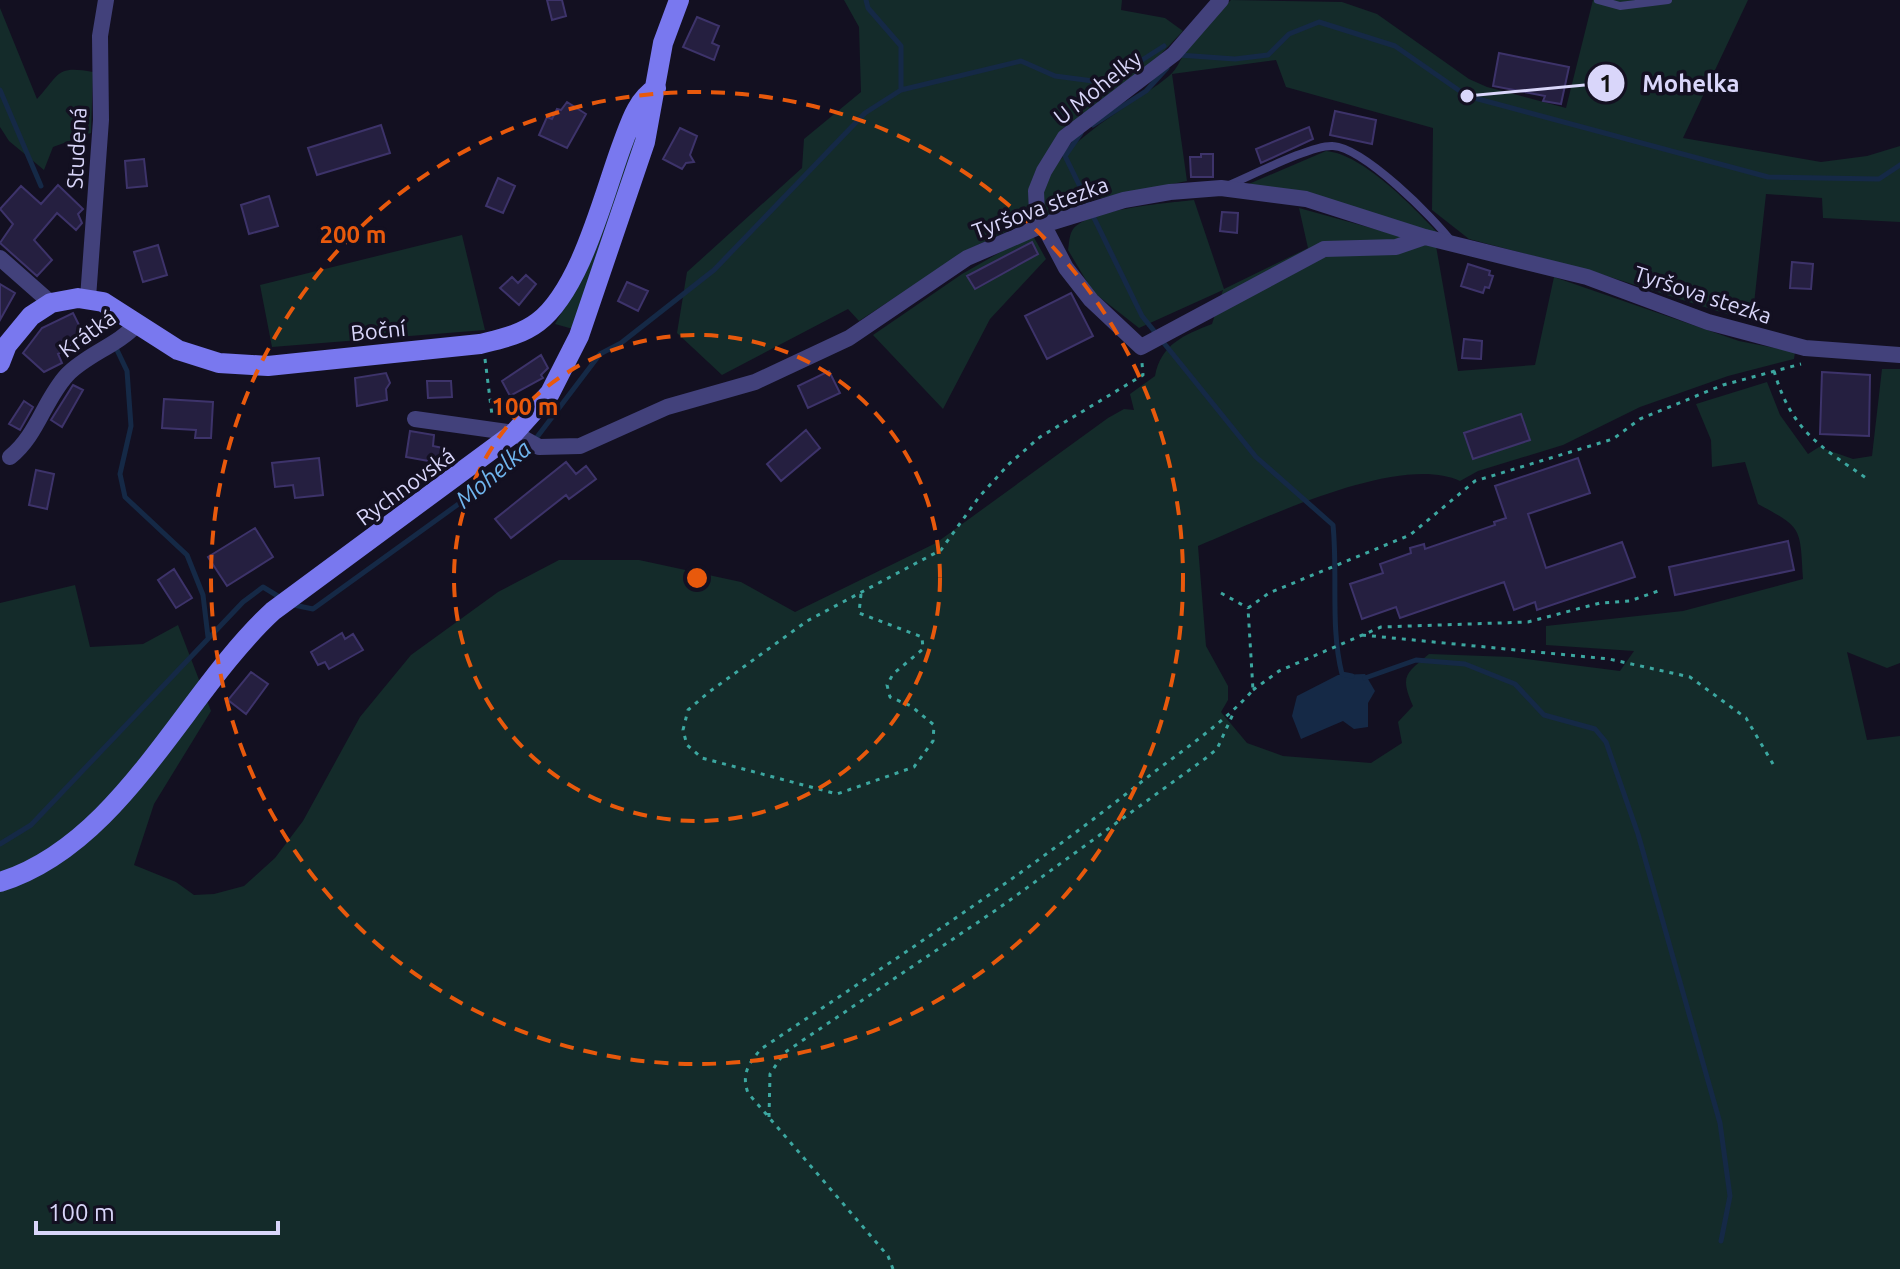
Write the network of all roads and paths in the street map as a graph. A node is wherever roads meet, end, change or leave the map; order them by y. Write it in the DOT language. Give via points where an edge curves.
graph roads {
  1 [pos="106,0"];
  2 [pos="679,0"];
  3 [pos="1221,0"];
  4 [pos="1598,0"];
  5 [pos="1668,0"];
  6 [pos="656,88"];
  7 [pos="1221,188"];
  8 [pos="1043,225"];
  9 [pos="1425,237"];
  10 [pos="1453,243"];
  11 [pos="0,258"];
  12 [pos="88,298"];
  13 [pos="51,303"];
  14 [pos="137,324"];
  15 [pos="480,344"];
  16 [pos="1141,347"];
  17 [pos="1824,350"];
  18 [pos="1900,355"];
  19 [pos="0,363"];
  20 [pos="1774,371"];
  21 [pos="415,419"];
  22 [pos="493,430"];
  23 [pos="526,440"];
  24 [pos="10,457"];
  25 [pos="1869,480"];
  26 [pos="1658,591"];
  27 [pos="1221,593"];
  28 [pos="861,594"];
  29 [pos="1248,608"];
  30 [pos="1362,635"];
  31 [pos="1253,690"];
  32 [pos="1234,711"];
  33 [pos="1773,764"];
  34 [pos="0,882"];
  35 [pos="769,1117"];
  36 [pos="893,1269"];
  1 -- 12 [label="street, Studená"];
  2 -- 6 [label="street, Rychnovská" via="663,43"];
  3 -- 8 [label="street, U Mohelky" via="1174,54 1065,137 1036,191"];
  4 -- 5 [label="lane" via="1620,6"];
  6 -- 15 [label="street, Boční" via="635,112 573,275 556,305 514,335"];
  6 -- 23 [label="street, Rychnovská" via="645,142 571,356"];
  7 -- 8 [label="street, Tyršova stezka" via="1124,200"];
  7 -- 9 [label="street, Tyršova stezka" via="1306,199"];
  7 -- 10 [label="lane" via="1321,147 1340,147 1396,187"];
  8 -- 16 [label="street" via="1091,300"];
  8 -- 23 [label="street, Tyršova stezka" via="967,258 849,338 755,382 667,407 580,446"];
  9 -- 10 [label="street, Tyršova stezka"];
  9 -- 16 [label="street" via="1396,247 1324,249"];
  10 -- 17 [label="street, Tyršova stezka" via="1587,277 1708,322"];
  11 -- 13 [label="street"];
  12 -- 13 [label="street"];
  12 -- 14 [label="street, Boční"];
  13 -- 19 [label="street" via="31,316 7,345"];
  14 -- 15 [label="street, Boční" via="178,350 219,363 268,366"];
  14 -- 24 [label="street, Krátká" via="65,377 29,438"];
  15 -- 22 [label="path"];
  16 -- 28 [label="path" via="1143,375 1040,437 979,497 941,550"];
  17 -- 18 [label="street, Tyršova stezka"];
  17 -- 20 [label="path" via="1808,363"];
  20 -- 25 [label="path" via="1781,394 1809,438"];
  20 -- 29 [label="path" via="1723,385 1640,419 1613,439 1475,481 1410,535 1269,593"];
  21 -- 22 [label="street, Tyršova stezka"];
  22 -- 23 [label="street, Tyršova stezka"];
  23 -- 34 [label="street, Rychnovská" via="273,611 120,796 66,845"];
  26 -- 30 [label="path" via="1528,622 1399,624"];
  27 -- 29 [label="path"];
  28 -- 28 [label="path" via="807,621 698,701 688,710 683,730 687,745 702,758 837,794 914,767 933,741 934,725 890,697 887,685 923,649 922,637 859,613"];
  29 -- 31 [label="path"];
  30 -- 31 [label="path" via="1279,671"];
  30 -- 33 [label="path" via="1609,659 1690,677 1746,718"];
  31 -- 32 [label="path"];
  32 -- 35 [label="path" via="1217,749 1206,758 999,908 784,1053 770,1074"];
  32 -- 35 [label="path" via="989,895 761,1049 749,1063 744,1083"];
  35 -- 36 [label="path" via="888,1256"];
}
